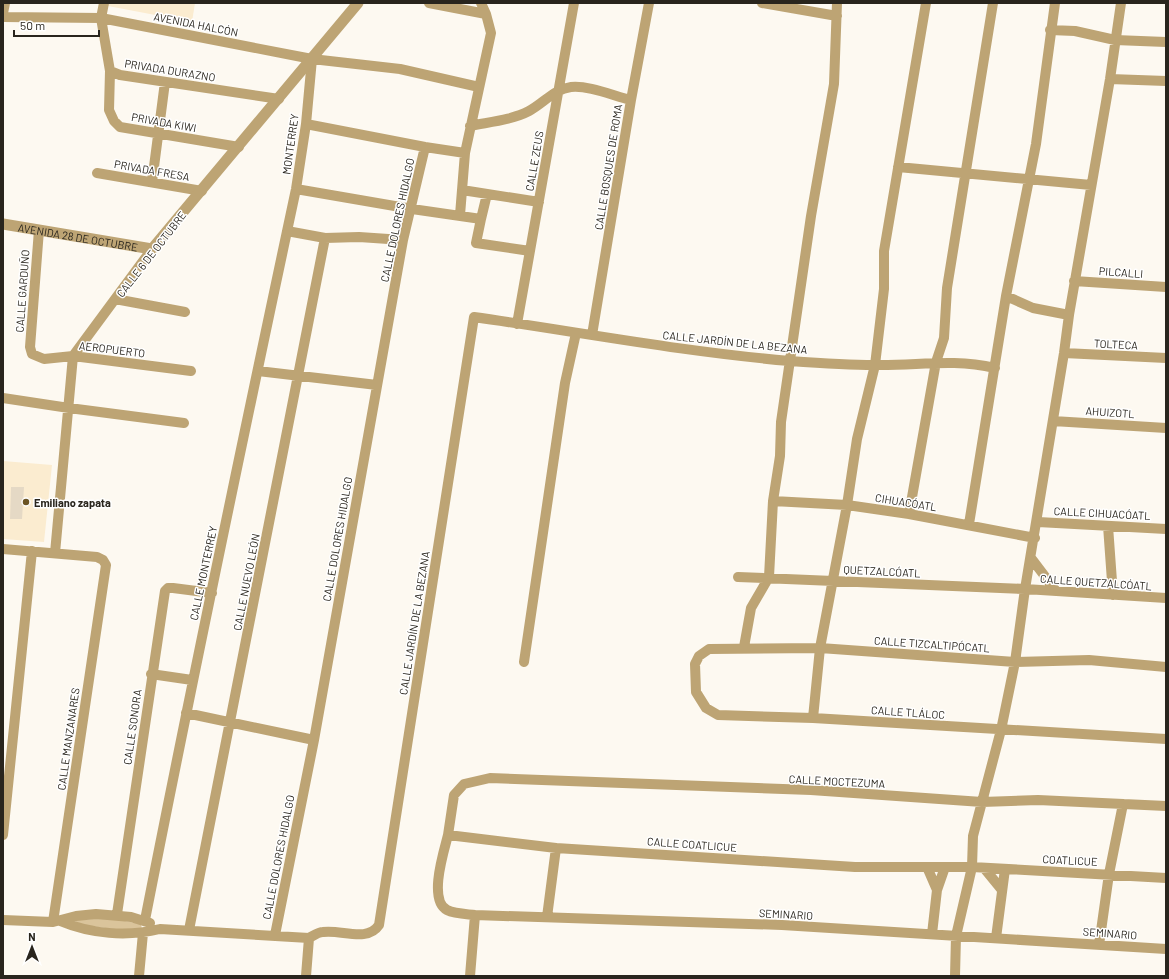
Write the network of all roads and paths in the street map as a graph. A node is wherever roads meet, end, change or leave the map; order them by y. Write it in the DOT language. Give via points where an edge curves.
graph roads {
  1 [pos="5,3"];
  2 [pos="104,3"];
  3 [pos="358,3"];
  4 [pos="429,3"];
  5 [pos="480,3"];
  6 [pos="574,3"];
  7 [pos="649,3"];
  8 [pos="762,3"];
  9 [pos="837,3"];
  10 [pos="926,3"];
  11 [pos="993,3"];
  12 [pos="1055,3"];
  13 [pos="1121,3"];
  14 [pos="3,13"];
  15 [pos="486,14"];
  16 [pos="837,16"];
  17 [pos="3,17"];
  18 [pos="101,18"];
  19 [pos="1050,30"];
  20 [pos="1115,40"];
  21 [pos="1166,42"];
  22 [pos="312,59"];
  23 [pos="110,71"];
  24 [pos="1110,79"];
  25 [pos="165,82"];
  26 [pos="1166,82"];
  27 [pos="479,87"];
  28 [pos="558,91"];
  29 [pos="279,99"];
  30 [pos="631,100"];
  31 [pos="306,124"];
  32 [pos="470,126"];
  33 [pos="158,134"];
  34 [pos="238,147"];
  35 [pos="425,148"];
  36 [pos="465,153"];
  37 [pos="898,167"];
  38 [pos="97,173"];
  39 [pos="965,173"];
  40 [pos="1029,179"];
  41 [pos="152,182"];
  42 [pos="1091,186"];
  43 [pos="296,189"];
  44 [pos="462,190"];
  45 [pos="202,191"];
  46 [pos="487,194"];
  47 [pos="539,202"];
  48 [pos="412,210"];
  49 [pos="460,215"];
  50 [pos="481,219"];
  51 [pos="3,224"];
  52 [pos="39,230"];
  53 [pos="287,231"];
  54 [pos="326,238"];
  55 [pos="403,240"];
  56 [pos="152,249"];
  57 [pos="530,251"];
  58 [pos="1074,281"];
  59 [pos="1166,287"];
  60 [pos="1006,296"];
  61 [pos="115,299"];
  62 [pos="186,312"];
  63 [pos="1068,315"];
  64 [pos="517,324"];
  65 [pos="576,333"];
  66 [pos="592,335"];
  67 [pos="1064,353"];
  68 [pos="32,354"];
  69 [pos="74,356"];
  70 [pos="1166,358"];
  71 [pos="790,361"];
  72 [pos="936,362"];
  73 [pos="875,365"];
  74 [pos="995,368"];
  75 [pos="191,371"];
  76 [pos="258,371"];
  77 [pos="298,377"];
  78 [pos="377,385"];
  79 [pos="3,398"];
  80 [pos="69,408"];
  81 [pos="1053,420"];
  82 [pos="184,423"];
  83 [pos="1166,428"];
  84 [pos="773,500"];
  85 [pos="847,505"];
  86 [pos="909,514"];
  87 [pos="1038,522"];
  88 [pos="969,524"];
  89 [pos="1108,526"];
  90 [pos="1166,529"];
  91 [pos="1035,538"];
  92 [pos="3,549"];
  93 [pos="32,551"];
  94 [pos="55,553"];
  95 [pos="1031,558"];
  96 [pos="738,577"];
  97 [pos="769,577"];
  98 [pos="833,581"];
  99 [pos="1025,589"];
  100 [pos="1056,591"];
  101 [pos="212,593"];
  102 [pos="1114,595"];
  103 [pos="1166,598"];
  104 [pos="744,647"];
  105 [pos="820,648"];
  106 [pos="699,656"];
  107 [pos="524,662"];
  108 [pos="1015,662"];
  109 [pos="1166,667"];
  110 [pos="151,674"];
  111 [pos="192,680"];
  112 [pos="186,712"];
  113 [pos="813,718"];
  114 [pos="231,723"];
  115 [pos="1001,730"];
  116 [pos="1166,739"];
  117 [pos="314,740"];
  118 [pos="982,802"];
  119 [pos="1123,804"];
  120 [pos="1166,806"];
  121 [pos="3,834"];
  122 [pos="448,835"];
  123 [pos="556,848"];
  124 [pos="927,867"];
  125 [pos="945,867"];
  126 [pos="972,867"];
  127 [pos="984,868"];
  128 [pos="1005,869"];
  129 [pos="1109,874"];
  130 [pos="1166,878"];
  131 [pos="937,890"];
  132 [pos="1002,890"];
  133 [pos="117,914"];
  134 [pos="475,915"];
  135 [pos="547,917"];
  136 [pos="3,920"];
  137 [pos="145,920"];
  138 [pos="56,922"];
  139 [pos="160,929"];
  140 [pos="189,930"];
  141 [pos="143,933"];
  142 [pos="932,934"];
  143 [pos="275,936"];
  144 [pos="956,936"];
  145 [pos="309,938"];
  146 [pos="996,938"];
  147 [pos="1099,945"];
  148 [pos="1166,949"];
  149 [pos="139,976"];
  150 [pos="306,976"];
  151 [pos="470,976"];
  152 [pos="955,976"];
  1 -- 14 [label="street"];
  2 -- 18 [label="street"];
  3 -- 22 [label="street, CALLE 6 DE OCTUBRE"];
  4 -- 15 [label="street"];
  5 -- 15 [label="street"];
  6 -- 28 [label="street, CALLE ZEUS"];
  7 -- 30 [label="street, CALLE BOSQUES DE ROMA"];
  8 -- 16 [label="street"];
  9 -- 16 [label="street"];
  10 -- 37 [label="street"];
  11 -- 39 [label="street"];
  12 -- 19 [label="street"];
  13 -- 20 [label="street"];
  15 -- 27 [label="street" via="491,33"];
  16 -- 71 [label="street" via="834,84 811,216"];
  17 -- 18 [label="street, AVENIDA HALCÓN"];
  18 -- 22 [label="street, AVENIDA HALCÓN"];
  18 -- 23 [label="street, PRIVADA DURAZNO"];
  19 -- 20 [label="street" via="1075,31"];
  19 -- 40 [label="street" via="1050,49"];
  20 -- 21 [label="street"];
  20 -- 24 [label="street"];
  22 -- 27 [label="street, AVENIDA HALCÓN" via="400,69"];
  22 -- 29 [label="street, CALLE 6 DE OCTUBRE"];
  22 -- 31 [label="street, MONTERREY"];
  23 -- 25 [label="street, PRIVADA DURAZNO"];
  23 -- 33 [label="street, PRIVADA KIWI" via="109,110 114,121 120,127"];
  24 -- 26 [label="street"];
  24 -- 42 [label="street"];
  25 -- 29 [label="street, PRIVADA DURAZNO"];
  25 -- 33 [label="street"];
  27 -- 32 [label="street"];
  28 -- 30 [label="street" via="572,87"];
  28 -- 32 [label="street" via="529,111"];
  28 -- 47 [label="street, CALLE ZEUS"];
  29 -- 34 [label="street, CALLE 6 DE OCTUBRE"];
  30 -- 66 [label="street, CALLE BOSQUES DE ROMA"];
  31 -- 35 [label="street"];
  31 -- 43 [label="street, MONTERREY"];
  32 -- 36 [label="street"];
  33 -- 34 [label="street, PRIVADA KIWI"];
  33 -- 41 [label="street"];
  34 -- 45 [label="street, CALLE 6 DE OCTUBRE"];
  35 -- 36 [label="street"];
  35 -- 48 [label="street, CALLE DOLORES HIDALGO"];
  36 -- 44 [label="street"];
  37 -- 39 [label="street"];
  37 -- 73 [label="street" via="884,251 884,289"];
  38 -- 41 [label="street, PRIVADA FRESA"];
  39 -- 40 [label="street"];
  39 -- 72 [label="street" via="947,288 944,338"];
  40 -- 42 [label="street"];
  40 -- 60 [label="street"];
  41 -- 45 [label="street, PRIVADA FRESA"];
  42 -- 58 [label="street"];
  43 -- 48 [label="street"];
  43 -- 53 [label="street, MONTERREY"];
  44 -- 46 [label="street"];
  44 -- 49 [label="street"];
  45 -- 56 [label="street, CALLE 6 DE OCTUBRE"];
  46 -- 47 [label="street"];
  46 -- 50 [label="street"];
  47 -- 57 [label="street, CALLE ZEUS"];
  48 -- 49 [label="street"];
  48 -- 55 [label="street, CALLE DOLORES HIDALGO"];
  49 -- 50 [label="street"];
  50 -- 57 [label="street" via="476,243"];
  51 -- 52 [label="street, AVENIDA 28 DE OCTUBRE"];
  52 -- 56 [label="street, AVENIDA 28 DE OCTUBRE"];
  52 -- 68 [label="street, CALLE GARDUÑO" via="30,347"];
  53 -- 54 [label="street"];
  53 -- 76 [label="street, CALLE MONTERREY"];
  54 -- 55 [label="street"];
  54 -- 77 [label="street, CALLE NUEVO LEÓN"];
  55 -- 78 [label="street, CALLE DOLORES HIDALGO"];
  56 -- 61 [label="street, CALLE 6 DE OCTUBRE"];
  57 -- 64 [label="street, CALLE ZEUS"];
  58 -- 59 [label="street, PILCALLI"];
  58 -- 63 [label="street"];
  60 -- 63 [label="street" via="1033,308"];
  60 -- 74 [label="street"];
  61 -- 62 [label="street"];
  61 -- 69 [label="street, CALLE 6 DE OCTUBRE"];
  63 -- 67 [label="street"];
  64 -- 65 [label="street, CALLE JARDÍN DE LA BEZANA"];
  64 -- 145 [label="street, CALLE JARDÍN DE LA BEZANA" via="474,318 379,925 375,931 368,934 323,932"];
  65 -- 66 [label="street, CALLE JARDÍN DE LA BEZANA"];
  65 -- 107 [label="street" via="565,383"];
  66 -- 71 [label="street, CALLE JARDÍN DE LA BEZANA" via="672,348"];
  67 -- 70 [label="street, TOLTECA"];
  67 -- 81 [label="street"];
  68 -- 69 [label="street, AEROPUERTO" via="44,359"];
  69 -- 75 [label="street, AEROPUERTO"];
  69 -- 80 [label="street"];
  71 -- 73 [label="street, CALLE JARDÍN DE LA BEZANA"];
  71 -- 84 [label="street"];
  72 -- 73 [label="street, CALLE JARDÍN DE LA BEZANA"];
  72 -- 74 [label="street, CALLE JARDÍN DE LA BEZANA" via="979,364"];
  72 -- 86 [label="street"];
  73 -- 85 [label="street" via="857,439"];
  74 -- 88 [label="street"];
  76 -- 77 [label="street"];
  76 -- 101 [label="street, CALLE MONTERREY"];
  77 -- 78 [label="street"];
  77 -- 114 [label="street, CALLE NUEVO LEÓN"];
  78 -- 117 [label="street, CALLE DOLORES HIDALGO"];
  79 -- 80 [label="street"];
  80 -- 82 [label="street"];
  80 -- 94 [label="street"];
  81 -- 83 [label="street, AHUIZOTL"];
  81 -- 87 [label="street"];
  84 -- 85 [label="street, CIHUACÓATL"];
  84 -- 97 [label="street"];
  85 -- 86 [label="street, CIHUACÓATL"];
  85 -- 98 [label="street"];
  86 -- 88 [label="street, CIHUACÓATL"];
  87 -- 89 [label="street, CALLE CIHUACÓATL"];
  87 -- 91 [label="street"];
  88 -- 91 [label="street, CIHUACÓATL"];
  89 -- 90 [label="street, CALLE CIHUACÓATL"];
  89 -- 102 [label="street"];
  91 -- 95 [label="street"];
  92 -- 93 [label="street"];
  93 -- 94 [label="street"];
  93 -- 121 [label="street"];
  94 -- 138 [label="street, CALLE MANZANARES" via="98,557 106,565"];
  95 -- 99 [label="street"];
  95 -- 100 [label="street"];
  96 -- 97 [label="street, QUETZALCÓATL"];
  97 -- 98 [label="street, QUETZALCÓATL"];
  97 -- 104 [label="street" via="752,608"];
  98 -- 99 [label="street, QUETZALCÓATL"];
  98 -- 105 [label="street"];
  99 -- 100 [label="street, CALLE QUETZALCÓATL"];
  99 -- 108 [label="street"];
  100 -- 102 [label="street, CALLE QUETZALCÓATL"];
  101 -- 110 [label="street, CALLE SONORA" via="173,588 164,591"];
  101 -- 111 [label="street, CALLE MONTERREY"];
  102 -- 103 [label="street, CALLE QUETZALCÓATL"];
  104 -- 105 [label="street, CALLE TIZCALTIPÓCATL"];
  104 -- 106 [label="street, CALLE TIZCALTIPÓCATL" via="709,649"];
  105 -- 108 [label="street, CALLE TIZCALTIPÓCATL"];
  105 -- 113 [label="street"];
  106 -- 113 [label="street, CALLE TLÁLOC" via="695,664 696,692 706,708 712,712 718,715"];
  108 -- 109 [label="street, CALLE TIZCALTIPÓCATL" via="1089,660"];
  108 -- 115 [label="street"];
  110 -- 111 [label="street"];
  110 -- 133 [label="street, CALLE SONORA"];
  111 -- 112 [label="street, CALLE MONTERREY"];
  112 -- 114 [label="street"];
  112 -- 137 [label="street, CALLE MONTERREY"];
  113 -- 115 [label="street, CALLE TLÁLOC"];
  114 -- 117 [label="street"];
  114 -- 140 [label="street, CALLE NUEVO LEÓN"];
  115 -- 116 [label="street, CALLE TLÁLOC"];
  115 -- 118 [label="street"];
  117 -- 143 [label="street, CALLE DOLORES HIDALGO"];
  118 -- 119 [label="street, CALLE MOCTEZUMA" via="1038,800"];
  118 -- 122 [label="street, CALLE MOCTEZUMA" via="811,790 490,778 464,784 454,795"];
  118 -- 126 [label="street" via="973,836"];
  119 -- 120 [label="street, CALLE MOCTEZUMA"];
  119 -- 129 [label="street"];
  122 -- 123 [label="street, CALLE COATLICUE"];
  122 -- 134 [label="street, SEMINARIO" via="439,872 438,895 441,905 448,910"];
  123 -- 124 [label="street, CALLE COATLICUE" via="855,867"];
  123 -- 135 [label="street"];
  124 -- 125 [label="street, CALLE COATLICUE"];
  124 -- 131 [label="street"];
  125 -- 126 [label="street, CALLE COATLICUE"];
  125 -- 131 [label="street"];
  126 -- 127 [label="street, COATLICUE"];
  126 -- 144 [label="street"];
  127 -- 128 [label="street, COATLICUE"];
  127 -- 132 [label="street"];
  128 -- 129 [label="street, COATLICUE"];
  128 -- 132 [label="street"];
  129 -- 130 [label="street, COATLICUE"];
  129 -- 147 [label="street"];
  131 -- 142 [label="street"];
  132 -- 146 [label="street"];
  133 -- 137 [label="street"];
  133 -- 138 [label="street" via="76,916"];
  134 -- 135 [label="street, SEMINARIO"];
  134 -- 151 [label="street"];
  135 -- 142 [label="street, SEMINARIO" via="782,925"];
  136 -- 138 [label="street"];
  137 -- 139 [label="street"];
  138 -- 141 [label="street" via="90,931"];
  139 -- 140 [label="street"];
  139 -- 141 [label="street"];
  140 -- 143 [label="street"];
  141 -- 149 [label="street"];
  142 -- 144 [label="street, SEMINARIO"];
  143 -- 145 [label="street"];
  144 -- 146 [label="street, SEMINARIO"];
  144 -- 152 [label="street"];
  145 -- 150 [label="street"];
  146 -- 147 [label="street, SEMINARIO"];
  147 -- 148 [label="street, SEMINARIO"];
}
